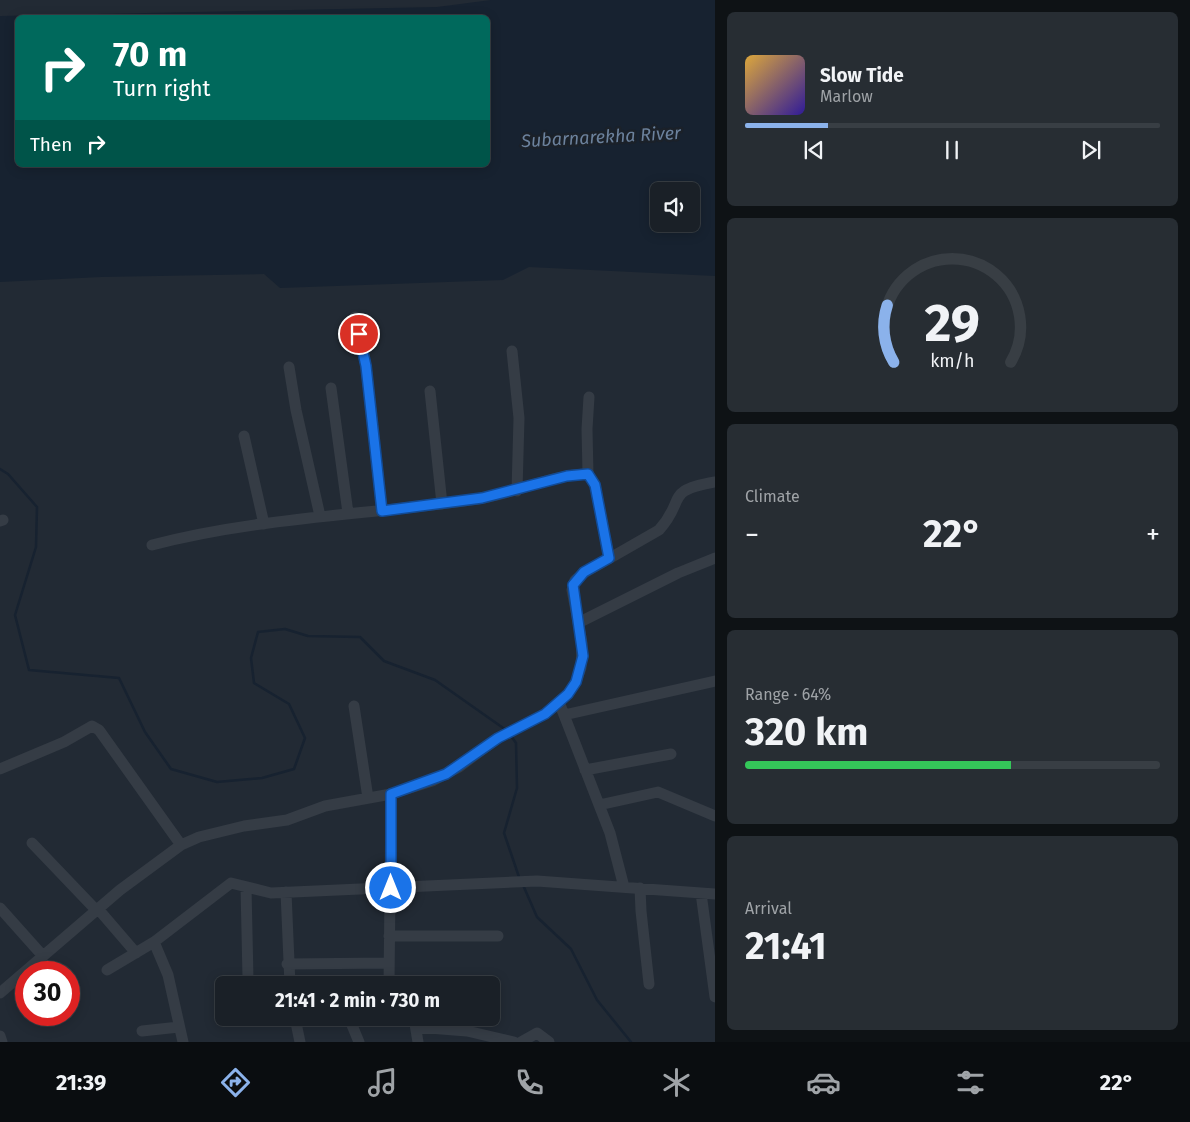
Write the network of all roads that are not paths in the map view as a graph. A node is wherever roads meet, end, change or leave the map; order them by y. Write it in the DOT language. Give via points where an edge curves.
graph roads {
  1 [pos="355,317"];
  2 [pos="512,351"];
  3 [pos="289,367"];
  4 [pos="331,388"];
  5 [pos="430,391"];
  6 [pos="589,397"];
  7 [pos="244,436"];
  8 [pos="588,474"];
  9 [pos="715,482"];
  10 [pos="518,491"];
  11 [pos="442,504"];
  12 [pos="382,511"];
  13 [pos="348,513"];
  14 [pos="320,516"];
  15 [pos="264,524"];
  16 [pos="152,545"];
  17 [pos="609,558"];
  18 [pos="715,558"];
  19 [pos="578,624"];
  20 [pos="715,681"];
  21 [pos="559,702"];
  22 [pos="354,706"];
  23 [pos="564,716"];
  24 [pos="671,754"];
  25 [pos="0,769"];
  26 [pos="585,770"];
  27 [pos="391,794"];
  28 [pos="368,798"];
  29 [pos="599,805"];
  30 [pos="715,816"];
  31 [pos="32,843"];
  32 [pos="181,845"];
  33 [pos="246,887"];
  34 [pos="624,887"];
  35 [pos="391,888"];
  36 [pos="640,888"];
  37 [pos="286,892"];
  38 [pos="701,893"];
  39 [pos="715,894"];
  40 [pos="0,908"];
  41 [pos="96,910"];
  42 [pos="389,936"];
  43 [pos="498,936"];
  44 [pos="154,942"];
  45 [pos="136,953"];
  46 [pos="42,955"];
  47 [pos="389,963"];
  48 [pos="288,964"];
  49 [pos="107,970"];
  50 [pos="248,976"];
  51 [pos="289,976"];
  52 [pos="389,976"];
  53 [pos="649,984"];
  54 [pos="0,993"];
  55 [pos="715,996"];
  56 [pos="297,1026"];
  57 [pos="352,1026"];
  58 [pos="416,1026"];
  59 [pos="438,1026"];
  60 [pos="179,1027"];
  61 [pos="142,1031"];
  62 [pos="0,1036"];
  63 [pos="2,1042"];
  64 [pos="183,1042"];
  65 [pos="300,1042"];
  66 [pos="359,1042"];
  67 [pos="418,1042"];
  68 [pos="514,1042"];
  69 [pos="521,1042"];
  70 [pos="549,1042"];
  1 -- 12 [label="street" via="366,366"];
  2 -- 10 [label="street" via="519,418"];
  3 -- 14 [label="street"];
  4 -- 13 [label="street"];
  5 -- 11 [label="street"];
  6 -- 8 [label="street"];
  7 -- 15 [label="street"];
  8 -- 10 [label="street" via="567,476"];
  8 -- 17 [label="street" via="595,485"];
  9 -- 17 [label="street" via="690,486 682,491 659,530"];
  10 -- 11 [label="street"];
  11 -- 12 [label="street"];
  12 -- 13 [label="street"];
  13 -- 14 [label="street"];
  14 -- 15 [label="street"];
  15 -- 16 [label="street" via="189,535"];
  17 -- 19 [label="street" via="575,580 572,590"];
  18 -- 19 [label="street" via="678,573"];
  19 -- 21 [label="street" via="582,668 576,682"];
  20 -- 23 [label="street"];
  21 -- 23 [label="street"];
  21 -- 27 [label="street" via="446,774"];
  22 -- 28 [label="street"];
  23 -- 26 [label="street"];
  24 -- 26 [label="street"];
  25 -- 32 [label="street" via="64,742 92,726 99,730"];
  26 -- 29 [label="street"];
  27 -- 28 [label="street"];
  27 -- 35 [label="street"];
  28 -- 32 [label="street" via="325,806 287,820 199,837"];
  29 -- 30 [label="street" via="658,792"];
  29 -- 34 [label="street" via="615,847"];
  31 -- 41 [label="street"];
  32 -- 41 [label="street"];
  33 -- 37 [label="street" via="271,893"];
  33 -- 44 [label="street" via="227,884"];
  33 -- 50 [label="street"];
  34 -- 35 [label="street" via="537,881"];
  34 -- 36 [label="street"];
  35 -- 37 [label="street"];
  35 -- 42 [label="street"];
  36 -- 38 [label="street"];
  36 -- 53 [label="street"];
  37 -- 48 [label="street"];
  38 -- 39 [label="street"];
  38 -- 55 [label="street"];
  40 -- 46 [label="street"];
  41 -- 45 [label="street"];
  41 -- 46 [label="street"];
  42 -- 43 [label="street"];
  42 -- 47 [label="street"];
  44 -- 45 [label="street"];
  44 -- 60 [label="street" via="168,975"];
  45 -- 49 [label="street"];
  46 -- 54 [label="street"];
  47 -- 48 [label="street"];
  47 -- 52 [label="street"];
  48 -- 51 [label="street"];
  56 -- 65 [label="street"];
  57 -- 66 [label="street"];
  58 -- 67 [label="street"];
  59 -- 68 [label="street"];
  60 -- 61 [label="street"];
  60 -- 64 [label="street"];
  62 -- 63 [label="street"];
  69 -- 70 [label="street" via="537,1034"];
}
